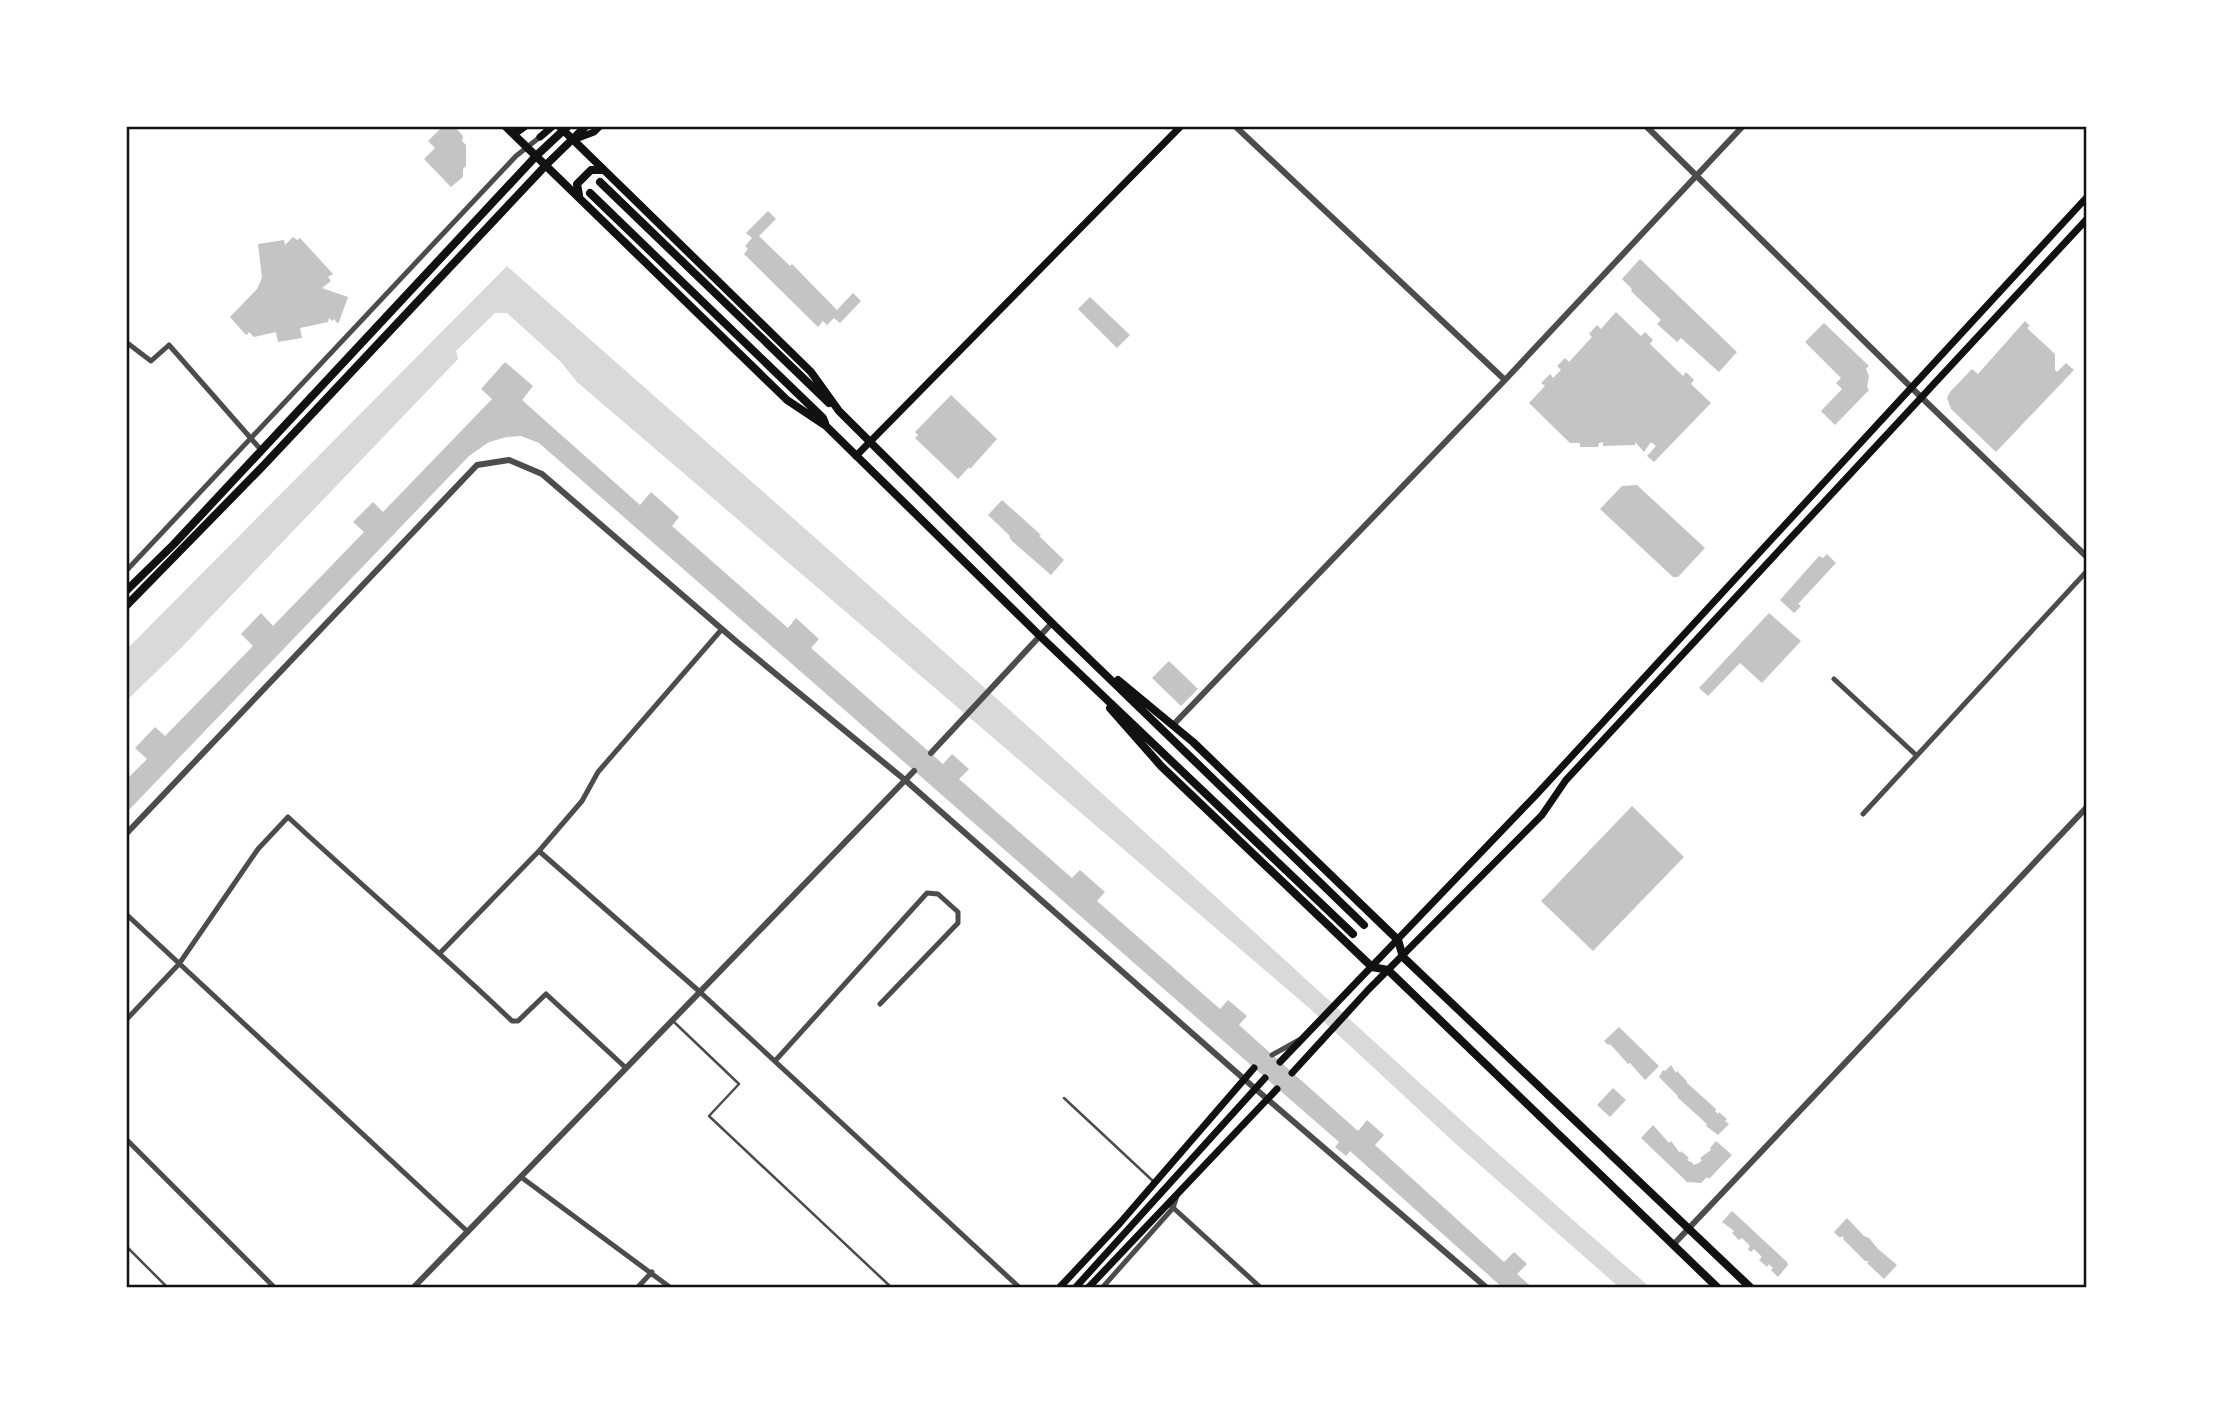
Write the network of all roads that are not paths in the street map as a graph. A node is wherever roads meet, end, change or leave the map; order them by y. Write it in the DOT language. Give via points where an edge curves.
graph roads {
  1 [pos="505,126"];
  2 [pos="525,126"];
  3 [pos="552,126"];
  4 [pos="586,126"];
  5 [pos="600,126"];
  6 [pos="1181,126"];
  7 [pos="1235,126"];
  8 [pos="1646,126"];
  9 [pos="1743,126"];
  10 [pos="564,127"];
  11 [pos="540,137"];
  12 [pos="573,140"];
  13 [pos="528,147"];
  14 [pos="537,155"];
  15 [pos="547,164"];
  16 [pos="603,170"];
  17 [pos="1696,176"];
  18 [pos="600,182"];
  19 [pos="590,193"];
  20 [pos="579,196"];
  21 [pos="2087,197"];
  22 [pos="2087,219"];
  23 [pos="126,342"];
  24 [pos="1505,380"];
  25 [pos="1911,387"];
  26 [pos="1922,398"];
  27 [pos="839,411"];
  28 [pos="827,426"];
  29 [pos="250,439"];
  30 [pos="870,442"];
  31 [pos="262,451"];
  32 [pos="856,456"];
  33 [pos="2087,557"];
  34 [pos="126,571"];
  35 [pos="2087,571"];
  36 [pos="126,590"];
  37 [pos="126,606"];
  38 [pos="1052,623"];
  39 [pos="722,629"];
  40 [pos="1040,636"];
  41 [pos="1085,655"];
  42 [pos="1076,668"];
  43 [pos="1834,679"];
  44 [pos="1174,724"];
  45 [pos="931,753"];
  46 [pos="1916,755"];
  47 [pos="914,771"];
  48 [pos="905,780"];
  49 [pos="2087,807"];
  50 [pos="1863,814"];
  51 [pos="126,834"];
  52 [pos="539,850"];
  53 [pos="126,914"];
  54 [pos="1364,925"];
  55 [pos="1353,934"];
  56 [pos="1398,940"];
  57 [pos="441,952"];
  58 [pos="1403,957"];
  59 [pos="179,964"];
  60 [pos="1372,967"];
  61 [pos="1388,970"];
  62 [pos="700,992"];
  63 [pos="880,1004"];
  64 [pos="126,1020"];
  65 [pos="672,1020"];
  66 [pos="1308,1035"];
  67 [pos="1272,1055"];
  68 [pos="775,1061"];
  69 [pos="1280,1062"];
  70 [pos="626,1068"];
  71 [pos="1254,1068"];
  72 [pos="1292,1073"];
  73 [pos="1265,1078"];
  74 [pos="1244,1079"];
  75 [pos="1255,1088"];
  76 [pos="1277,1089"];
  77 [pos="1064,1098"];
  78 [pos="1268,1099"];
  79 [pos="126,1139"];
  80 [pos="521,1177"];
  81 [pos="1154,1182"];
  82 [pos="1170,1206"];
  83 [pos="1689,1229"];
  84 [pos="468,1231"];
  85 [pos="1673,1244"];
  86 [pos="126,1246"];
  87 [pos="652,1272"];
  88 [pos="168,1288"];
  89 [pos="275,1288"];
  90 [pos="413,1288"];
  91 [pos="637,1288"];
  92 [pos="671,1288"];
  93 [pos="892,1288"];
  94 [pos="1020,1288"];
  95 [pos="1059,1288"];
  96 [pos="1075,1288"];
  97 [pos="1088,1288"];
  98 [pos="1102,1288"];
  99 [pos="1261,1288"];
  100 [pos="1486,1288"];
  101 [pos="1718,1288"];
  102 [pos="1751,1288"];
  1 -- 2 [label="main road" via="518,131"];
  1 -- 13 [label="main road"];
  3 -- 11 [label="main road"];
  4 -- 12 [label="main road"];
  5 -- 12 [label="main road"];
  6 -- 30 [label="main road"];
  7 -- 24 [label="street"];
  8 -- 17 [label="street"];
  9 -- 17 [label="street"];
  10 -- 12 [label="main road"];
  10 -- 14 [label="main road"];
  11 -- 13 [label="street"];
  12 -- 15 [label="main road"];
  12 -- 16 [label="main road"];
  13 -- 14 [label="main road"];
  13 -- 29 [label="street"];
  14 -- 15 [label="main road"];
  14 -- 31 [label="main road"];
  15 -- 20 [label="main road"];
  15 -- 37 [label="main road"];
  16 -- 20 [label="main road" via="591,170 577,184"];
  16 -- 27 [label="main road" via="811,372"];
  17 -- 24 [label="street"];
  17 -- 25 [label="street"];
  18 -- 27 [label="main road"];
  19 -- 28 [label="main road"];
  20 -- 28 [label="main road" via="787,400"];
  21 -- 25 [label="main road"];
  22 -- 26 [label="main road"];
  23 -- 29 [label="street" via="151,361 169,345"];
  24 -- 44 [label="street"];
  25 -- 26 [label="street"];
  25 -- 56 [label="main road"];
  26 -- 33 [label="street"];
  26 -- 58 [label="main road" via="1566,780 1542,815"];
  27 -- 30 [label="main road"];
  28 -- 32 [label="main road"];
  29 -- 31 [label="street"];
  29 -- 34 [label="street"];
  30 -- 32 [label="main road"];
  30 -- 38 [label="main road"];
  31 -- 36 [label="main road"];
  32 -- 40 [label="main road"];
  35 -- 46 [label="street"];
  38 -- 40 [label="street"];
  38 -- 41 [label="main road"];
  39 -- 48 [label="street"];
  39 -- 51 [label="street" via="542,474 509,460 477,466"];
  39 -- 52 [label="street" via="598,772 582,801"];
  40 -- 42 [label="main road"];
  40 -- 45 [label="street"];
  41 -- 44 [label="main road"];
  41 -- 54 [label="main road"];
  42 -- 55 [label="main road"];
  42 -- 60 [label="main road" via="1161,766"];
  43 -- 46 [label="street"];
  44 -- 56 [label="main road"];
  46 -- 50 [label="street"];
  47 -- 48 [label="street"];
  48 -- 62 [label="street"];
  48 -- 74 [label="street"];
  49 -- 83 [label="street"];
  52 -- 57 [label="street"];
  52 -- 62 [label="street"];
  53 -- 59 [label="street"];
  56 -- 58 [label="main road"];
  56 -- 60 [label="main road"];
  57 -- 59 [label="street" via="288,817 258,849"];
  57 -- 70 [label="street" via="512,1021 523,1018 546,994"];
  58 -- 61 [label="main road"];
  58 -- 83 [label="main road"];
  59 -- 64 [label="street"];
  59 -- 84 [label="street"];
  60 -- 61 [label="main road"];
  60 -- 66 [label="main road"];
  61 -- 72 [label="main road"];
  61 -- 85 [label="main road"];
  62 -- 65 [label="street"];
  62 -- 68 [label="street"];
  63 -- 68 [label="street" via="958,923 958,912 938,894 927,893"];
  65 -- 70 [label="street"];
  65 -- 93 [label="lane" via="739,1084 709,1116"];
  66 -- 67 [label="street"];
  66 -- 69 [label="main road"];
  68 -- 94 [label="street"];
  70 -- 80 [label="street"];
  71 -- 74 [label="main road"];
  73 -- 75 [label="main road"];
  74 -- 75 [label="street"];
  74 -- 81 [label="main road"];
  75 -- 78 [label="street"];
  75 -- 96 [label="main road"];
  76 -- 78 [label="main road"];
  77 -- 81 [label="lane"];
  78 -- 82 [label="main road"];
  78 -- 100 [label="street"];
  79 -- 89 [label="street"];
  80 -- 84 [label="street"];
  80 -- 87 [label="street"];
  81 -- 95 [label="main road"];
  82 -- 97 [label="main road"];
  82 -- 98 [label="street"];
  82 -- 99 [label="street"];
  83 -- 85 [label="street"];
  83 -- 102 [label="main road"];
  84 -- 90 [label="street"];
  85 -- 101 [label="main road"];
  86 -- 88 [label="lane"];
  87 -- 91 [label="street"];
  87 -- 92 [label="street"];
}
